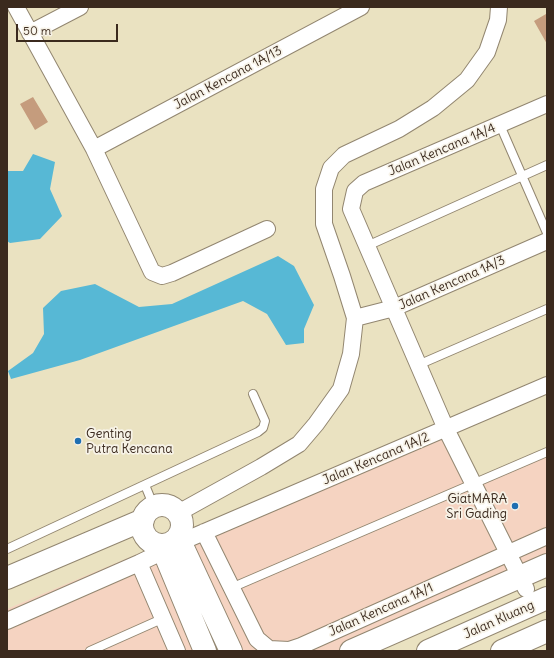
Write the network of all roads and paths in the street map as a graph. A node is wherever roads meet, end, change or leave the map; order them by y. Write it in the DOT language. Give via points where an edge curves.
graph roads {
  1 [pos="16,7"];
  2 [pos="80,7"];
  3 [pos="361,7"];
  4 [pos="499,7"];
  5 [pos="30,33"];
  6 [pos="547,104"];
  7 [pos="500,125"];
  8 [pos="94,150"];
  9 [pos="547,165"];
  10 [pos="522,176"];
  11 [pos="268,229"];
  12 [pos="547,233"];
  13 [pos="547,241"];
  14 [pos="367,246"];
  15 [pos="394,308"];
  16 [pos="547,309"];
  17 [pos="355,318"];
  18 [pos="418,364"];
  19 [pos="547,385"];
  20 [pos="253,394"];
  21 [pos="446,429"];
  22 [pos="547,452"];
  23 [pos="473,484"];
  24 [pos="145,485"];
  25 [pos="149,513"];
  26 [pos="178,513"];
  27 [pos="204,532"];
  28 [pos="547,536"];
  29 [pos="171,544"];
  30 [pos="7,549"];
  31 [pos="508,553"];
  32 [pos="139,563"];
  33 [pos="547,565"];
  34 [pos="7,578"];
  35 [pos="547,580"];
  36 [pos="523,583"];
  37 [pos="231,588"];
  38 [pos="547,598"];
  39 [pos="164,618"];
  40 [pos="7,621"];
  41 [pos="547,631"];
  42 [pos="90,651"];
  43 [pos="177,651"];
  44 [pos="205,651"];
  45 [pos="231,651"];
  46 [pos="351,651"];
  47 [pos="383,651"];
  48 [pos="428,651"];
  49 [pos="502,651"];
  1 -- 5 [label="street"];
  2 -- 5 [label="street"];
  3 -- 8 [label="street, Jalan Kencana 1A/13"];
  4 -- 17 [label="street" via="498,20 487,52 467,80 433,108 399,129 344,155 331,168 324,189 324,224"];
  5 -- 8 [label="street"];
  6 -- 7 [label="street, Jalan Kencana 1A/4"];
  7 -- 10 [label="lane"];
  7 -- 14 [label="street, Jalan Kencana 1A/4" via="364,183 355,191 351,209"];
  8 -- 11 [label="street" via="152,272 162,276 172,273"];
  9 -- 10 [label="lane"];
  10 -- 12 [label="lane"];
  10 -- 14 [label="lane"];
  13 -- 15 [label="street, Jalan Kencana 1A/3"];
  14 -- 15 [label="street"];
  15 -- 17 [label="street, Jalan Kencana 1A/3"];
  15 -- 18 [label="street"];
  16 -- 18 [label="lane"];
  17 -- 26 [label="street" via="351,354 341,389 299,444 261,468"];
  18 -- 21 [label="street"];
  19 -- 21 [label="street, Jalan Kencana 1A/2"];
  20 -- 24 [label="lane" via="265,421 263,428"];
  21 -- 23 [label="street"];
  21 -- 27 [label="street, Jalan Kencana 1A/2"];
  22 -- 23 [label="lane"];
  23 -- 31 [label="street"];
  23 -- 37 [label="lane"];
  24 -- 25 [label="lane"];
  24 -- 30 [label="lane"];
  25 -- 26 [label="main road" via="167,506"];
  25 -- 29 [label="main road" via="143,530 145,534 151,542"];
  25 -- 34 [label="main road"];
  26 -- 29 [label="main road" via="182,523 181,531"];
  27 -- 29 [label="street, Jalan Kencana 1A/2"];
  27 -- 37 [label="street, Jalan Kencana 1A/1"];
  28 -- 31 [label="street, Jalan Kencana 1A/1"];
  29 -- 32 [label="street, Jalan Kencana 1A/2"];
  29 -- 44 [label="main road"];
  29 -- 45 [label="main road"];
  31 -- 36 [label="street"];
  31 -- 37 [label="street, Jalan Kencana 1A/1" via="289,650 269,648 256,639"];
  32 -- 39 [label="street"];
  32 -- 40 [label="street, Jalan Kencana 1A/2"];
  33 -- 36 [label="main road"];
  35 -- 36 [label="main road"];
  36 -- 46 [label="main road"];
  36 -- 47 [label="main road"];
  38 -- 48 [label="main road, Jalan Kluang"];
  39 -- 42 [label="lane"];
  39 -- 43 [label="street"];
  41 -- 49 [label="main road"];
}
